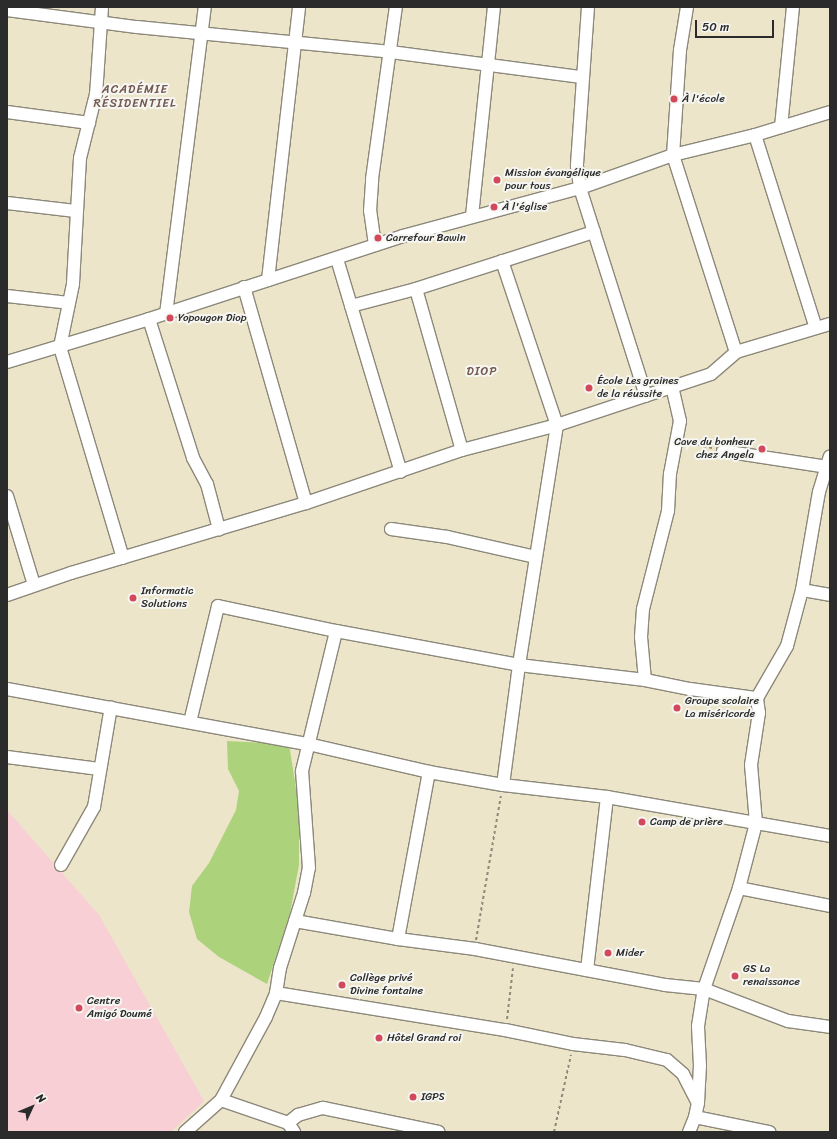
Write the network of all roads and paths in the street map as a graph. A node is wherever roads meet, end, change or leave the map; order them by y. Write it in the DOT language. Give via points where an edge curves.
graph roads {
  1 [pos="102,7"];
  2 [pos="205,7"];
  3 [pos="299,7"];
  4 [pos="396,7"];
  5 [pos="494,7"];
  6 [pos="588,7"];
  7 [pos="687,7"];
  8 [pos="793,7"];
  9 [pos="7,10"];
  10 [pos="100,22"];
  11 [pos="203,32"];
  12 [pos="295,42"];
  13 [pos="391,52"];
  14 [pos="486,65"];
  15 [pos="581,77"];
  16 [pos="7,112"];
  17 [pos="830,112"];
  18 [pos="89,123"];
  19 [pos="781,127"];
  20 [pos="755,135"];
  21 [pos="673,155"];
  22 [pos="580,188"];
  23 [pos="7,203"];
  24 [pos="76,211"];
  25 [pos="472,216"];
  26 [pos="594,232"];
  27 [pos="375,245"];
  28 [pos="337,259"];
  29 [pos="502,260"];
  30 [pos="268,280"];
  31 [pos="244,287"];
  32 [pos="416,289"];
  33 [pos="7,296"];
  34 [pos="70,303"];
  35 [pos="351,306"];
  36 [pos="166,314"];
  37 [pos="149,319"];
  38 [pos="830,324"];
  39 [pos="816,328"];
  40 [pos="60,347"];
  41 [pos="736,352"];
  42 [pos="7,362"];
  43 [pos="672,385"];
  44 [pos="646,396"];
  45 [pos="557,425"];
  46 [pos="677,440"];
  47 [pos="462,450"];
  48 [pos="723,451"];
  49 [pos="828,462"];
  50 [pos="401,472"];
  51 [pos="7,496"];
  52 [pos="306,503"];
  53 [pos="219,529"];
  54 [pos="391,529"];
  55 [pos="536,557"];
  56 [pos="123,558"];
  57 [pos="34,585"];
  58 [pos="802,590"];
  59 [pos="7,595"];
  60 [pos="830,595"];
  61 [pos="336,631"];
  62 [pos="519,665"];
  63 [pos="645,680"];
  64 [pos="7,689"];
  65 [pos="757,698"];
  66 [pos="111,708"];
  67 [pos="190,722"];
  68 [pos="308,744"];
  69 [pos="7,757"];
  70 [pos="99,769"];
  71 [pos="429,772"];
  72 [pos="503,785"];
  73 [pos="607,797"];
  74 [pos="756,823"];
  75 [pos="830,836"];
  76 [pos="61,865"];
  77 [pos="739,888"];
  78 [pos="830,906"];
  79 [pos="295,921"];
  80 [pos="398,939"];
  81 [pos="475,949"];
  82 [pos="515,958"];
  83 [pos="587,970"];
  84 [pos="704,989"];
  85 [pos="276,993"];
  86 [pos="830,1027"];
  87 [pos="505,1030"];
  88 [pos="573,1044"];
  89 [pos="221,1100"];
  90 [pos="698,1103"];
  91 [pos="202,1116"];
  92 [pos="695,1117"];
  93 [pos="291,1127"];
  94 [pos="754,1131"];
  95 [pos="185,1132"];
  96 [pos="199,1132"];
  97 [pos="439,1132"];
  98 [pos="554,1132"];
  99 [pos="689,1132"];
  100 [pos="769,1132"];
  1 -- 10 [label="street"];
  2 -- 11 [label="street"];
  3 -- 12 [label="street"];
  4 -- 13 [label="street"];
  5 -- 14 [label="street"];
  6 -- 15 [label="street"];
  7 -- 21 [label="street" via="680,50"];
  8 -- 19 [label="street"];
  9 -- 10 [label="street"];
  10 -- 11 [label="street"];
  10 -- 18 [label="street" via="98,71"];
  11 -- 12 [label="street"];
  11 -- 36 [label="street"];
  12 -- 13 [label="street"];
  12 -- 30 [label="street"];
  13 -- 14 [label="street"];
  13 -- 27 [label="street" via="372,179 370,210"];
  14 -- 15 [label="street"];
  14 -- 25 [label="street"];
  15 -- 22 [label="street" via="577,166"];
  16 -- 18 [label="street"];
  17 -- 19 [label="street"];
  18 -- 24 [label="street" via="80,158"];
  19 -- 20 [label="street"];
  20 -- 21 [label="street"];
  20 -- 39 [label="street"];
  21 -- 22 [label="street"];
  21 -- 41 [label="street"];
  22 -- 25 [label="street"];
  22 -- 26 [label="street"];
  23 -- 24 [label="street"];
  24 -- 34 [label="street" via="75,262"];
  25 -- 27 [label="street"];
  26 -- 29 [label="street"];
  26 -- 44 [label="street"];
  27 -- 28 [label="street"];
  28 -- 30 [label="street"];
  28 -- 35 [label="street"];
  29 -- 32 [label="street"];
  29 -- 45 [label="street"];
  30 -- 31 [label="street"];
  31 -- 36 [label="street"];
  31 -- 52 [label="street"];
  32 -- 35 [label="street"];
  32 -- 47 [label="street"];
  33 -- 34 [label="street"];
  34 -- 40 [label="street"];
  35 -- 50 [label="street"];
  36 -- 37 [label="street"];
  37 -- 40 [label="street"];
  37 -- 53 [label="street" via="193,458 207,484"];
  38 -- 39 [label="street"];
  39 -- 41 [label="street"];
  40 -- 42 [label="street"];
  40 -- 56 [label="street"];
  41 -- 43 [label="street" via="712,374"];
  43 -- 44 [label="street"];
  43 -- 46 [label="street" via="680,421"];
  44 -- 45 [label="street"];
  45 -- 47 [label="street"];
  45 -- 55 [label="street"];
  46 -- 48 [label="path"];
  46 -- 63 [label="street" via="670,474 668,511 643,609 641,637"];
  47 -- 50 [label="street"];
  48 -- 49 [label="street"];
  49 -- 58 [label="street" via="819,492"];
  50 -- 52 [label="street"];
  51 -- 57 [label="street"];
  52 -- 53 [label="street"];
  53 -- 56 [label="street"];
  54 -- 55 [label="street" via="447,537"];
  55 -- 62 [label="street"];
  56 -- 57 [label="street"];
  57 -- 59 [label="street"];
  58 -- 60 [label="street"];
  58 -- 65 [label="street" via="787,646"];
  61 -- 62 [label="street"];
  61 -- 67 [label="street" via="218,606"];
  61 -- 68 [label="street"];
  62 -- 63 [label="street"];
  62 -- 72 [label="street"];
  63 -- 65 [label="street"];
  64 -- 66 [label="street"];
  65 -- 74 [label="street" via="760,713 751,765"];
  66 -- 67 [label="street"];
  66 -- 70 [label="street"];
  67 -- 68 [label="street"];
  68 -- 71 [label="street"];
  68 -- 79 [label="street" via="302,772 309,868"];
  69 -- 70 [label="street"];
  70 -- 76 [label="street" via="94,807"];
  71 -- 72 [label="street"];
  71 -- 80 [label="street"];
  72 -- 73 [label="street"];
  72 -- 81 [label="path"];
  73 -- 74 [label="street"];
  73 -- 83 [label="street"];
  74 -- 75 [label="street"];
  74 -- 77 [label="street"];
  77 -- 78 [label="street"];
  77 -- 84 [label="street"];
  79 -- 80 [label="street"];
  79 -- 85 [label="street" via="280,968"];
  80 -- 81 [label="street"];
  81 -- 82 [label="street"];
  82 -- 83 [label="street"];
  82 -- 87 [label="path"];
  83 -- 84 [label="street" via="665,985"];
  84 -- 86 [label="street" via="788,1021"];
  84 -- 90 [label="street" via="698,1026"];
  85 -- 87 [label="street"];
  85 -- 89 [label="street" via="266,1018"];
  87 -- 88 [label="street"];
  88 -- 90 [label="street" via="625,1050 667,1060 684,1074"];
  88 -- 98 [label="path"];
  89 -- 91 [label="street"];
  89 -- 93 [label="street"];
  90 -- 92 [label="street"];
  91 -- 95 [label="street"];
  91 -- 96 [label="street"];
  92 -- 94 [label="street"];
  92 -- 99 [label="street"];
  93 -- 97 [label="street" via="298,1115 323,1108"];
  94 -- 100 [label="street"];
}
